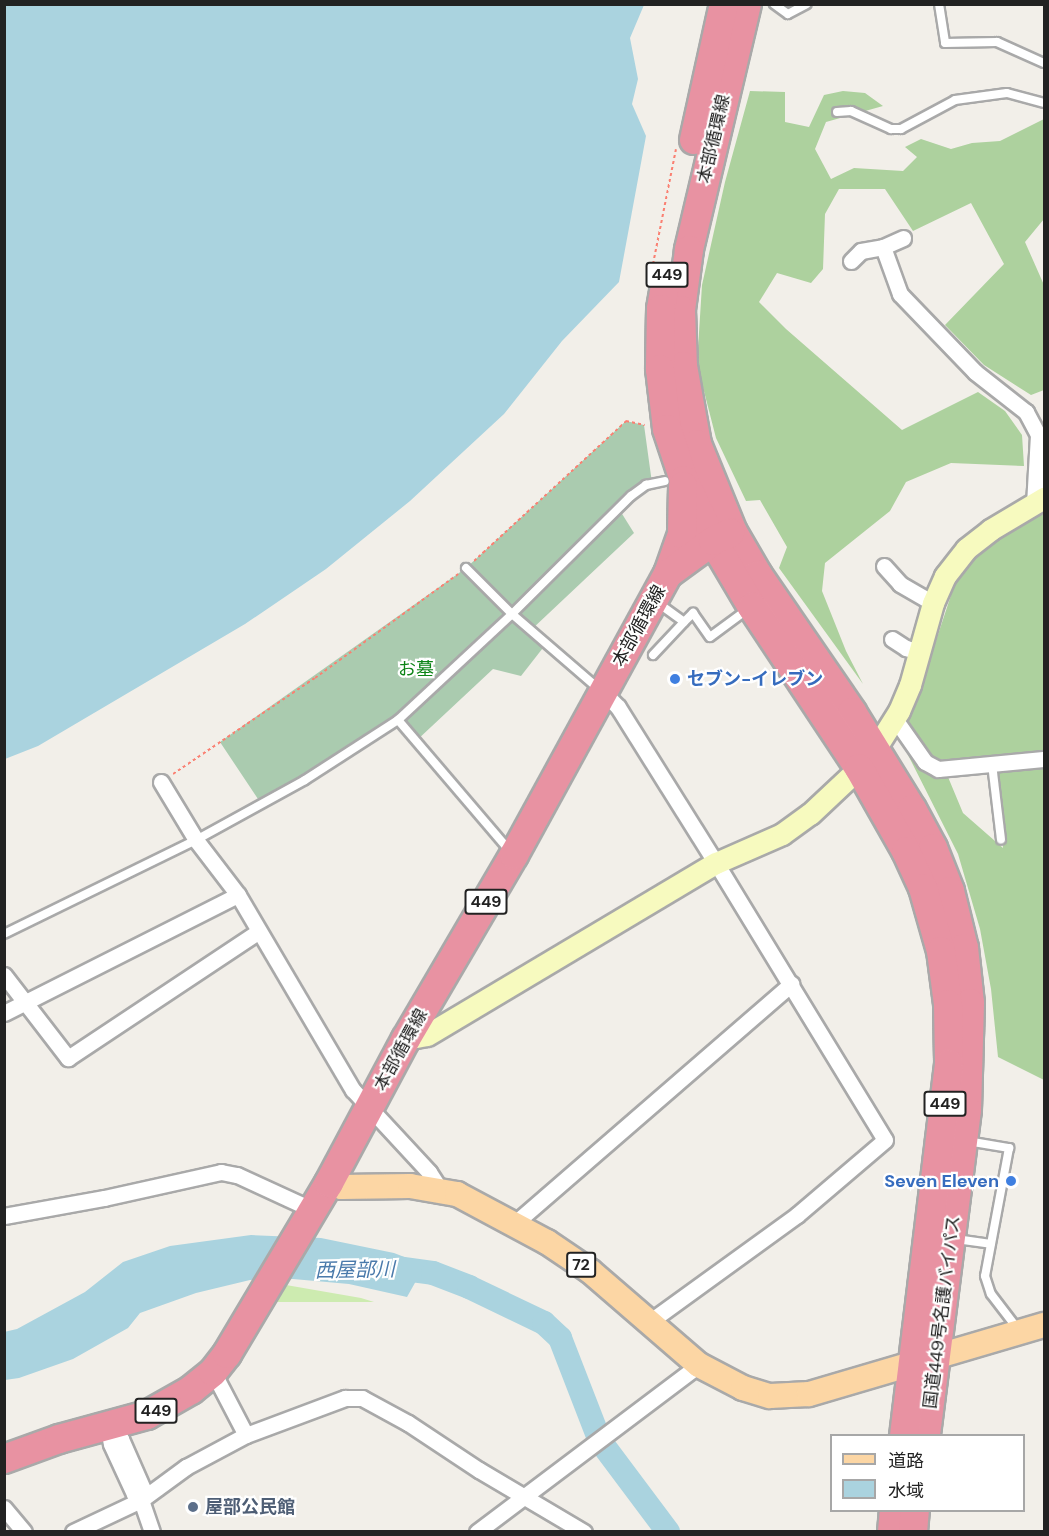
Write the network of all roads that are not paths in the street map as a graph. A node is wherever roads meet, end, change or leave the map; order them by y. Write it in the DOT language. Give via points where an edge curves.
graph roads {
  1 [pos="724,4"];
  2 [pos="747,4"];
  3 [pos="774,4"];
  4 [pos="807,4"];
  5 [pos="939,4"];
  6 [pos="1044,63"];
  7 [pos="1044,103"];
  8 [pos="837,112"];
  9 [pos="903,238"];
  10 [pos="883,247"];
  11 [pos="851,261"];
  12 [pos="674,480"];
  13 [pos="1039,501"];
  14 [pos="723,536"];
  15 [pos="884,566"];
  16 [pos="466,568"];
  17 [pos="668,574"];
  18 [pos="654,600"];
  19 [pos="933,603"];
  20 [pos="752,607"];
  21 [pos="512,614"];
  22 [pos="684,622"];
  23 [pos="892,639"];
  24 [pos="920,652"];
  25 [pos="653,655"];
  26 [pos="603,692"];
  27 [pos="895,719"];
  28 [pos="398,720"];
  29 [pos="867,758"];
  30 [pos="1044,759"];
  31 [pos="992,764"];
  32 [pos="161,782"];
  33 [pos="1001,838"];
  34 [pos="196,840"];
  35 [pos="514,855"];
  36 [pos="717,862"];
  37 [pos="238,895"];
  38 [pos="259,931"];
  39 [pos="4,934"];
  40 [pos="4,975"];
  41 [pos="790,984"];
  42 [pos="435,988"];
  43 [pos="26,1001"];
  44 [pos="471,1011"];
  45 [pos="4,1013"];
  46 [pos="406,1039"];
  47 [pos="369,1108"];
  48 [pos="963,1140"];
  49 [pos="329,1183"];
  50 [pos="440,1190"];
  51 [pos="4,1216"];
  52 [pos="307,1220"];
  53 [pos="514,1224"];
  54 [pos="951,1239"];
  55 [pos="991,1244"];
  56 [pos="649,1322"];
  57 [pos="1044,1325"];
  58 [pos="1019,1332"];
  59 [pos="924,1359"];
  60 [pos="699,1365"];
  61 [pos="213,1372"];
  62 [pos="107,1425"];
  63 [pos="905,1434"];
  64 [pos="926,1434"];
  65 [pos="246,1436"];
  66 [pos="4,1460"];
  67 [pos="524,1497"];
  68 [pos="141,1500"];
  69 [pos="4,1508"];
  70 [pos="894,1512"];
  71 [pos="915,1512"];
  72 [pos="24,1532"];
  73 [pos="73,1532"];
  74 [pos="152,1532"];
  75 [pos="477,1532"];
  76 [pos="584,1532"];
  77 [pos="892,1532"];
  78 [pos="913,1532"];
  1 -- 12 [label="highway, 本部循環線 / 449" via="662,309 660,369"];
  2 -- 14 [label="highway, 本部循環線 / 449" via="689,250 681,310 683,366 697,444"];
  3 -- 4 [label="lane" via="788,14"];
  5 -- 6 [label="lane" via="945,43 997,42"];
  7 -- 8 [label="lane" via="1007,93 955,100 901,129 891,129 851,111"];
  9 -- 10 [label="street"];
  10 -- 11 [label="street" via="861,251"];
  10 -- 13 [label="street" via="900,294 975,372 1026,412 1038,435"];
  12 -- 14 [label="highway, 本部循環線 / 449"];
  12 -- 17 [label="highway" via="682,534"];
  12 -- 21 [label="lane" via="646,485 631,496"];
  13 -- 19 [label="street" via="966,549 945,576"];
  14 -- 17 [label="highway, 本部循環線 / 449"];
  14 -- 20 [label="highway, 国道449号名護バイパス / 449"];
  14 -- 29 [label="highway, 国道449号名護バイパス / 449" via="758,575"];
  15 -- 19 [label="street" via="900,584"];
  16 -- 21 [label="lane"];
  17 -- 18 [label="highway, 本部循環線 / 449"];
  18 -- 22 [label="lane"];
  18 -- 26 [label="highway, 本部循環線 / 449"];
  19 -- 24 [label="street"];
  20 -- 22 [label="lane" via="710,637 693,614"];
  20 -- 29 [label="highway, 国道449号名護バイパス / 449"];
  21 -- 26 [label="lane"];
  21 -- 28 [label="lane"];
  22 -- 25 [label="lane"];
  23 -- 24 [label="street"];
  24 -- 27 [label="street"];
  26 -- 35 [label="highway, 本部循環線 / 449"];
  26 -- 36 [label="street" via="618,707"];
  27 -- 29 [label="street"];
  27 -- 31 [label="street" via="925,762 938,769"];
  28 -- 34 [label="lane" via="305,780"];
  28 -- 35 [label="lane"];
  29 -- 36 [label="street" via="810,814 782,834"];
  29 -- 48 [label="highway, 国道449号名護バイパス / 449" via="933,848 950,891 964,948 970,1003 970,1063"];
  29 -- 59 [label="highway, 国道449号名護バイパス / 449" via="923,888 941,951 948,1004 949,1064"];
  30 -- 31 [label="street"];
  31 -- 33 [label="lane"];
  32 -- 34 [label="street"];
  34 -- 37 [label="street"];
  34 -- 39 [label="lane"];
  35 -- 42 [label="highway, 本部循環線 / 449"];
  36 -- 41 [label="street"];
  36 -- 44 [label="street"];
  37 -- 38 [label="street"];
  37 -- 43 [label="street"];
  38 -- 43 [label="street" via="68,1058"];
  38 -- 47 [label="street" via="353,1090"];
  40 -- 43 [label="street"];
  41 -- 53 [label="street"];
  41 -- 56 [label="street" via="885,1140 797,1215"];
  42 -- 44 [label="street" via="447,1008 454,1012"];
  42 -- 46 [label="highway, 本部循環線 / 449"];
  43 -- 45 [label="street"];
  44 -- 46 [label="street" via="428,1035"];
  46 -- 47 [label="highway, 本部循環線 / 449"];
  47 -- 49 [label="highway, 本部循環線 / 449"];
  47 -- 50 [label="street" via="429,1172"];
  48 -- 54 [label="highway, 国道449号名護バイパス / 449"];
  48 -- 55 [label="lane" via="1009,1148"];
  49 -- 50 [label="main road, 72" via="341,1187 410,1186"];
  49 -- 52 [label="highway, 本部循環線 / 449"];
  50 -- 53 [label="main road, 72" via="457,1194"];
  51 -- 52 [label="street" via="221,1172 237,1175"];
  52 -- 61 [label="highway, 本部循環線 / 449"];
  53 -- 56 [label="main road, 72" via="590,1271"];
  54 -- 55 [label="lane"];
  54 -- 59 [label="highway, 国道449号名護バイパス / 449"];
  55 -- 58 [label="lane" via="985,1276 991,1294"];
  56 -- 60 [label="main road, 72"];
  57 -- 58 [label="main road, 72"];
  58 -- 59 [label="main road, 72"];
  59 -- 60 [label="main road, 72" via="809,1394 784,1397 743,1388"];
  59 -- 63 [label="highway, 国道449号名護バイパス / 449"];
  59 -- 64 [label="highway, 国道449号名護バイパス / 449"];
  60 -- 67 [label="street"];
  61 -- 62 [label="highway, 本部循環線 / 449" via="173,1403 147,1415"];
  61 -- 65 [label="street"];
  62 -- 66 [label="highway, 本部循環線 / 449"];
  62 -- 68 [label="street" via="121,1438 143,1489"];
  65 -- 67 [label="street" via="345,1398 362,1398"];
  65 -- 68 [label="street" via="186,1467"];
  67 -- 75 [label="street"];
  67 -- 76 [label="street"];
  68 -- 73 [label="street"];
  68 -- 74 [label="street"];
  69 -- 72 [label="street"];
  70 -- 77 [label="highway"];
  71 -- 78 [label="highway"];
}
